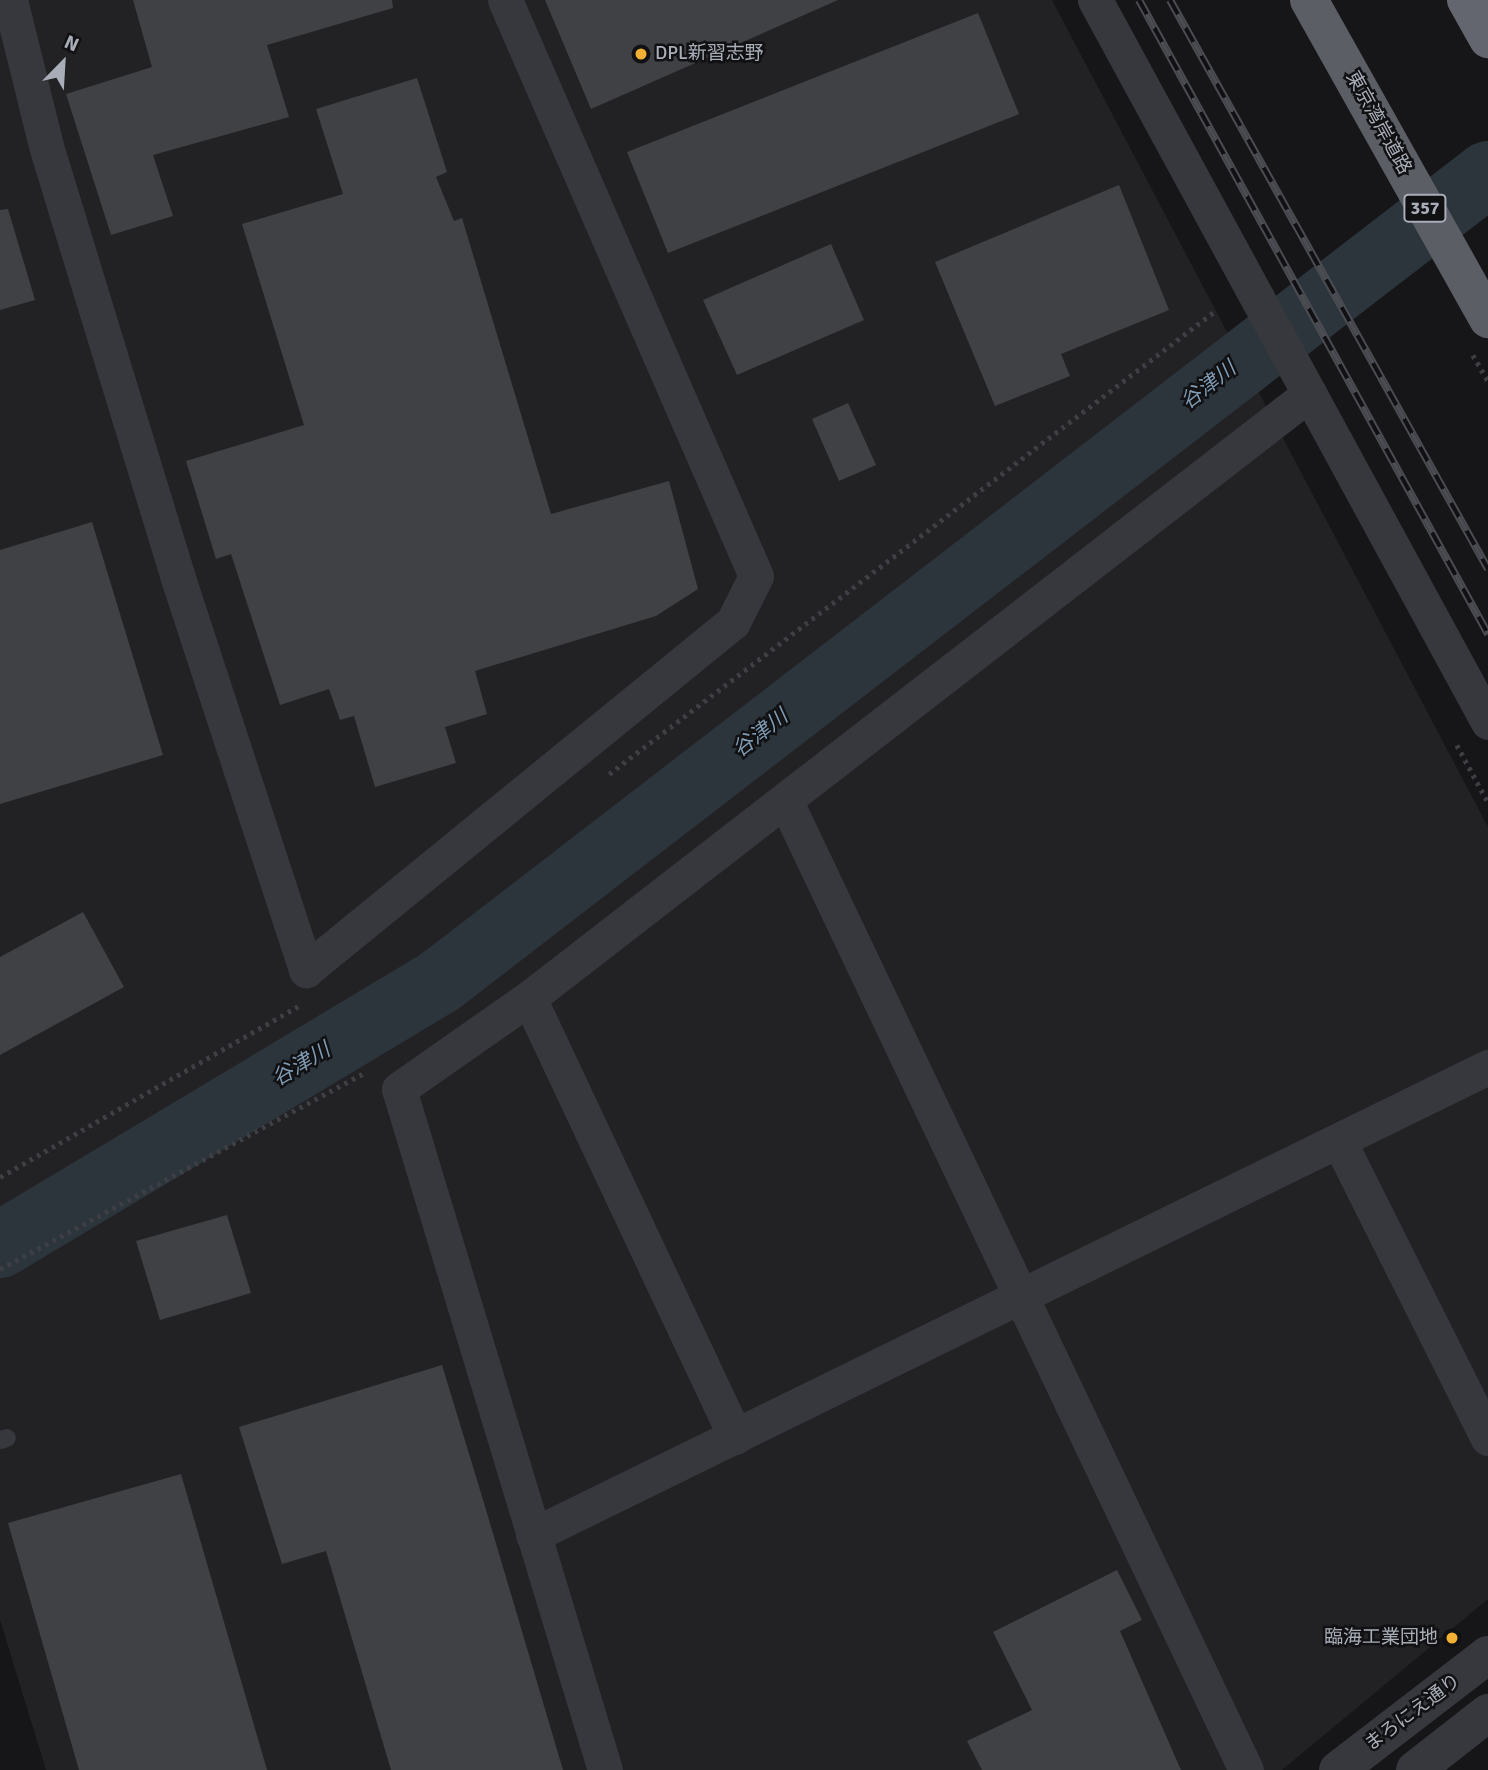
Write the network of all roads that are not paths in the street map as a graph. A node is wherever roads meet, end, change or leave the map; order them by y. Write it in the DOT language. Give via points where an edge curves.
graph roads {
  1 [pos="10,0"];
  2 [pos="505,0"];
  3 [pos="1095,0"];
  4 [pos="1309,0"];
  5 [pos="1466,0"];
  6 [pos="1488,39"];
  7 [pos="1488,319"];
  8 [pos="1310,394"];
  9 [pos="1488,722"];
  10 [pos="785,800"];
  11 [pos="529,998"];
  12 [pos="1488,1068"];
  13 [pos="1340,1143"];
  14 [pos="1022,1298"];
  15 [pos="736,1437"];
  16 [pos="1488,1438"];
  17 [pos="533,1535"];
  18 [pos="1488,1656"];
  19 [pos="1488,1713"];
  20 [pos="605,1770"];
  21 [pos="1246,1770"];
  22 [pos="1338,1770"];
  23 [pos="1415,1770"];
  1 -- 2 [label="street" via="46,146 173,562 306,970 733,622 756,576"];
  3 -- 8 [label="street"];
  4 -- 7 [label="highway, 東京湾岸道路 / 357"];
  5 -- 6 [label="highway"];
  8 -- 9 [label="street"];
  8 -- 10 [label="street"];
  10 -- 11 [label="street"];
  10 -- 14 [label="street"];
  11 -- 15 [label="street"];
  11 -- 17 [label="street" via="399,1089"];
  12 -- 13 [label="street"];
  13 -- 14 [label="street"];
  13 -- 16 [label="street"];
  14 -- 15 [label="street"];
  14 -- 21 [label="street"];
  15 -- 17 [label="street"];
  17 -- 20 [label="street"];
  18 -- 22 [label="street, まろにえ通り"];
  19 -- 23 [label="street"];
}
